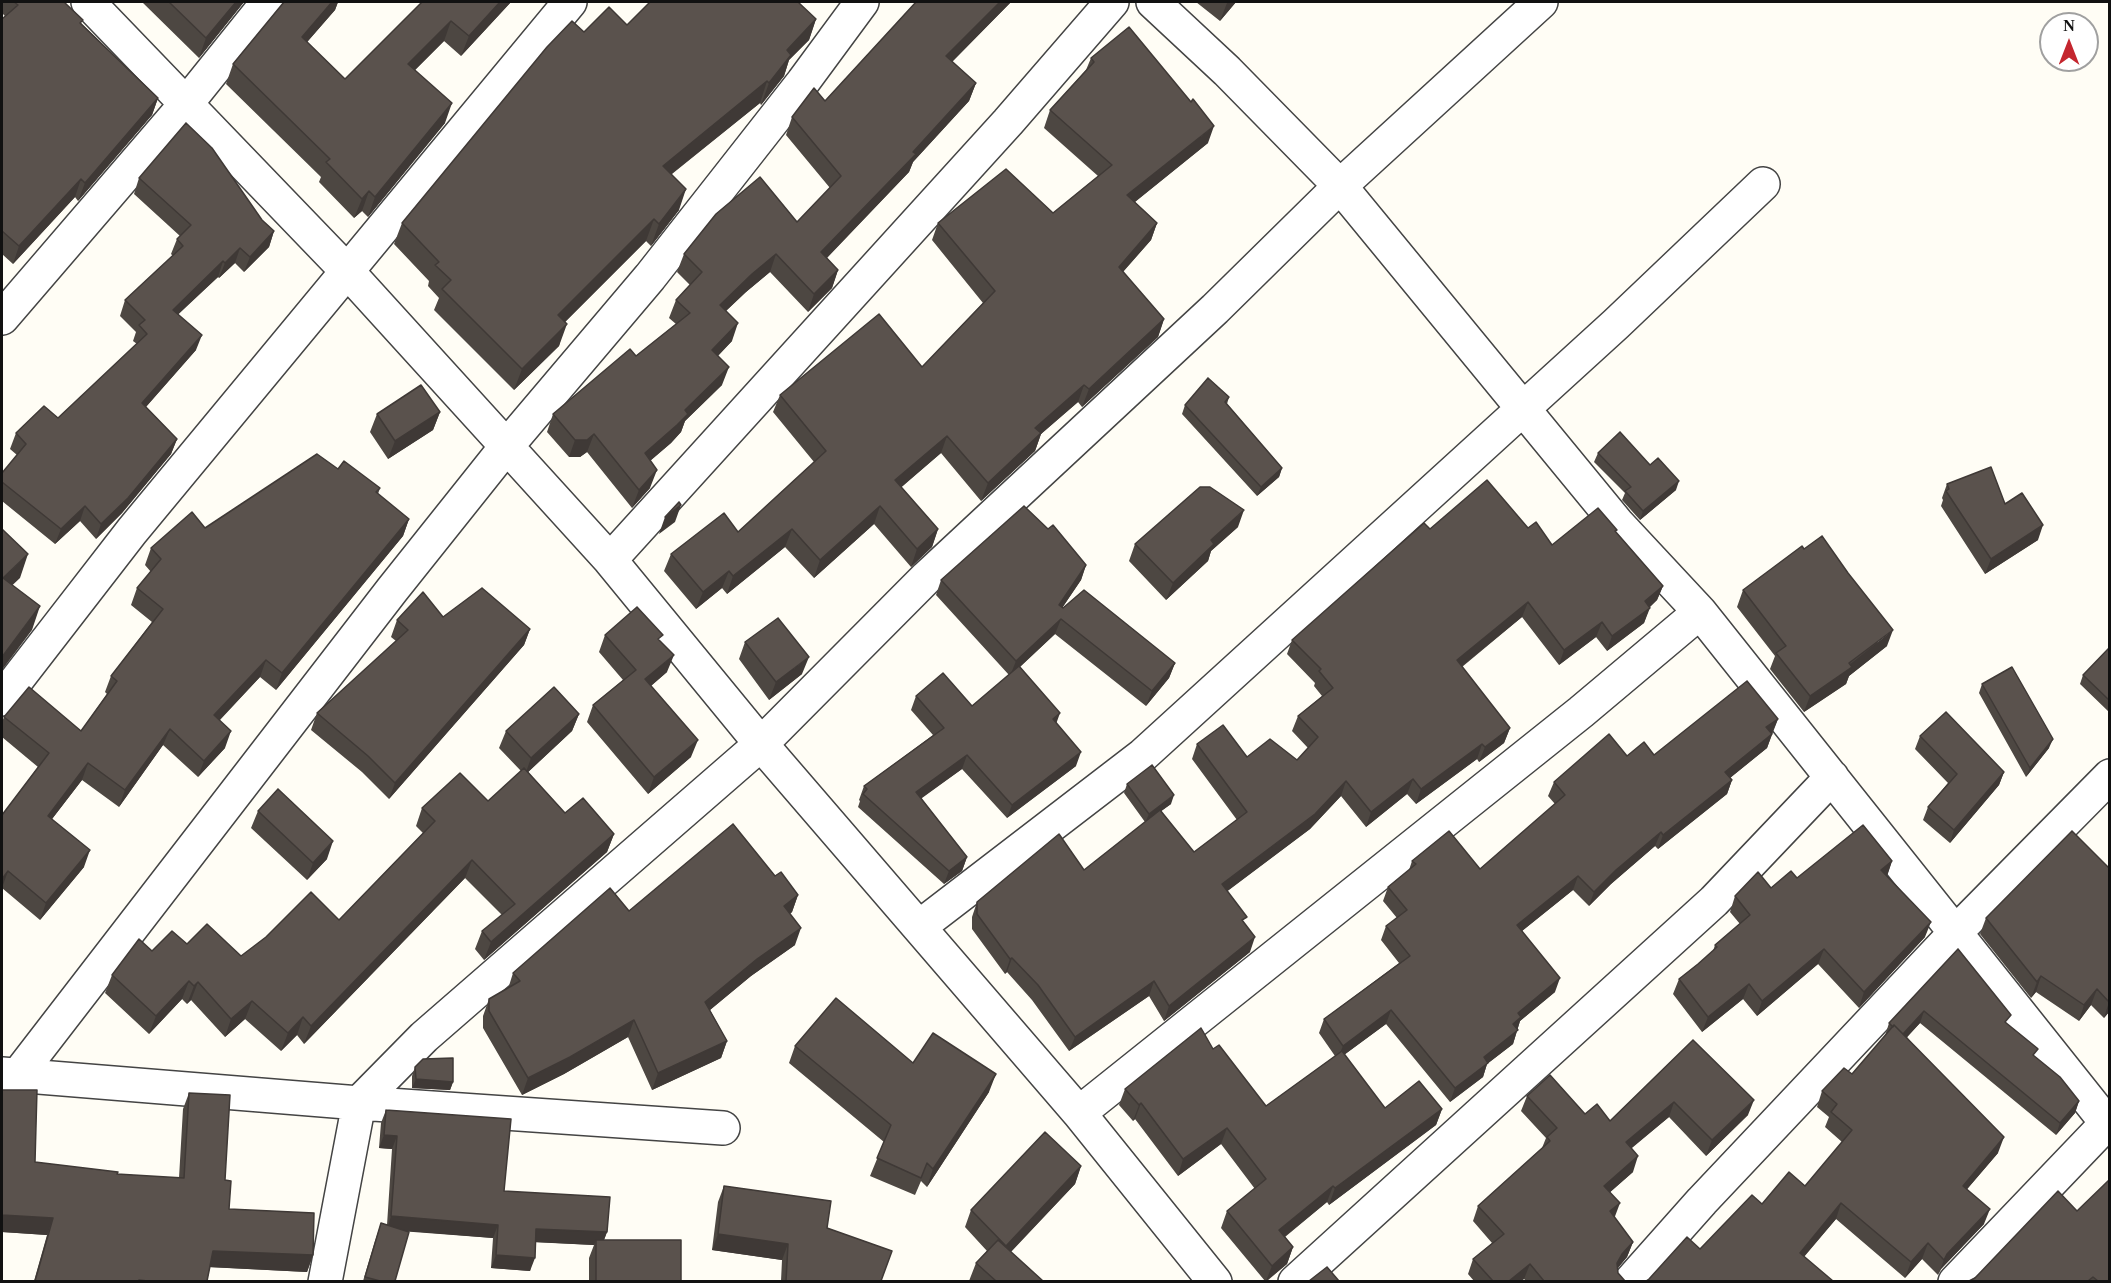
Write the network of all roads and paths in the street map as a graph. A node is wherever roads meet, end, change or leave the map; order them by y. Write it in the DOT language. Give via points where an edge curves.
graph roads {
  1 [pos="88,2"];
  2 [pos="268,2"];
  3 [pos="570,2"];
  4 [pos="862,2"];
  5 [pos="1112,2"];
  6 [pos="1154,2"];
  7 [pos="1541,2"];
  8 [pos="186,104"];
  9 [pos="1762,184"];
  10 [pos="1340,186"];
  11 [pos="348,272"];
  12 [pos="2,318"];
  13 [pos="1523,409"];
  14 [pos="506,447"];
  15 [pos="610,560"];
  16 [pos="1700,612"];
  17 [pos="2,699"];
  18 [pos="761,744"];
  19 [pos="2109,776"];
  20 [pos="1832,777"];
  21 [pos="919,927"];
  22 [pos="1955,933"];
  23 [pos="10,1075"];
  24 [pos="359,1103"];
  25 [pos="1079,1113"];
  26 [pos="2108,1123"];
  27 [pos="723,1128"];
  28 [pos="325,1281"];
  29 [pos="1215,1281"];
  30 [pos="1295,1281"];
  31 [pos="1630,1281"];
  32 [pos="1954,1281"];
  1 -- 8 [label="street"];
  2 -- 8 [label="street"];
  3 -- 11 [label="street"];
  4 -- 14 [label="street" via="650,277"];
  5 -- 15 [label="street" via="1000,131"];
  6 -- 10 [label="street"];
  7 -- 10 [label="street"];
  8 -- 11 [label="street"];
  8 -- 12 [label="street"];
  9 -- 13 [label="street"];
  10 -- 13 [label="street"];
  10 -- 18 [label="street" via="1215,309 927,577"];
  11 -- 14 [label="street"];
  11 -- 17 [label="street" via="132,531"];
  13 -- 16 [label="street" via="1617,523"];
  13 -- 21 [label="street" via="1143,755"];
  14 -- 15 [label="street"];
  14 -- 23 [label="street"];
  15 -- 18 [label="street"];
  16 -- 20 [label="street"];
  16 -- 25 [label="street" via="1581,712"];
  18 -- 21 [label="street"];
  18 -- 24 [label="street" via="424,1037"];
  19 -- 22 [label="street"];
  20 -- 22 [label="street"];
  20 -- 30 [label="street" via="1714,901"];
  21 -- 25 [label="street"];
  22 -- 26 [label="street"];
  22 -- 31 [label="street"];
  23 -- 24 [label="street"];
  24 -- 27 [label="street"];
  24 -- 28 [label="street"];
  25 -- 29 [label="street"];
  26 -- 32 [label="street"];
}
